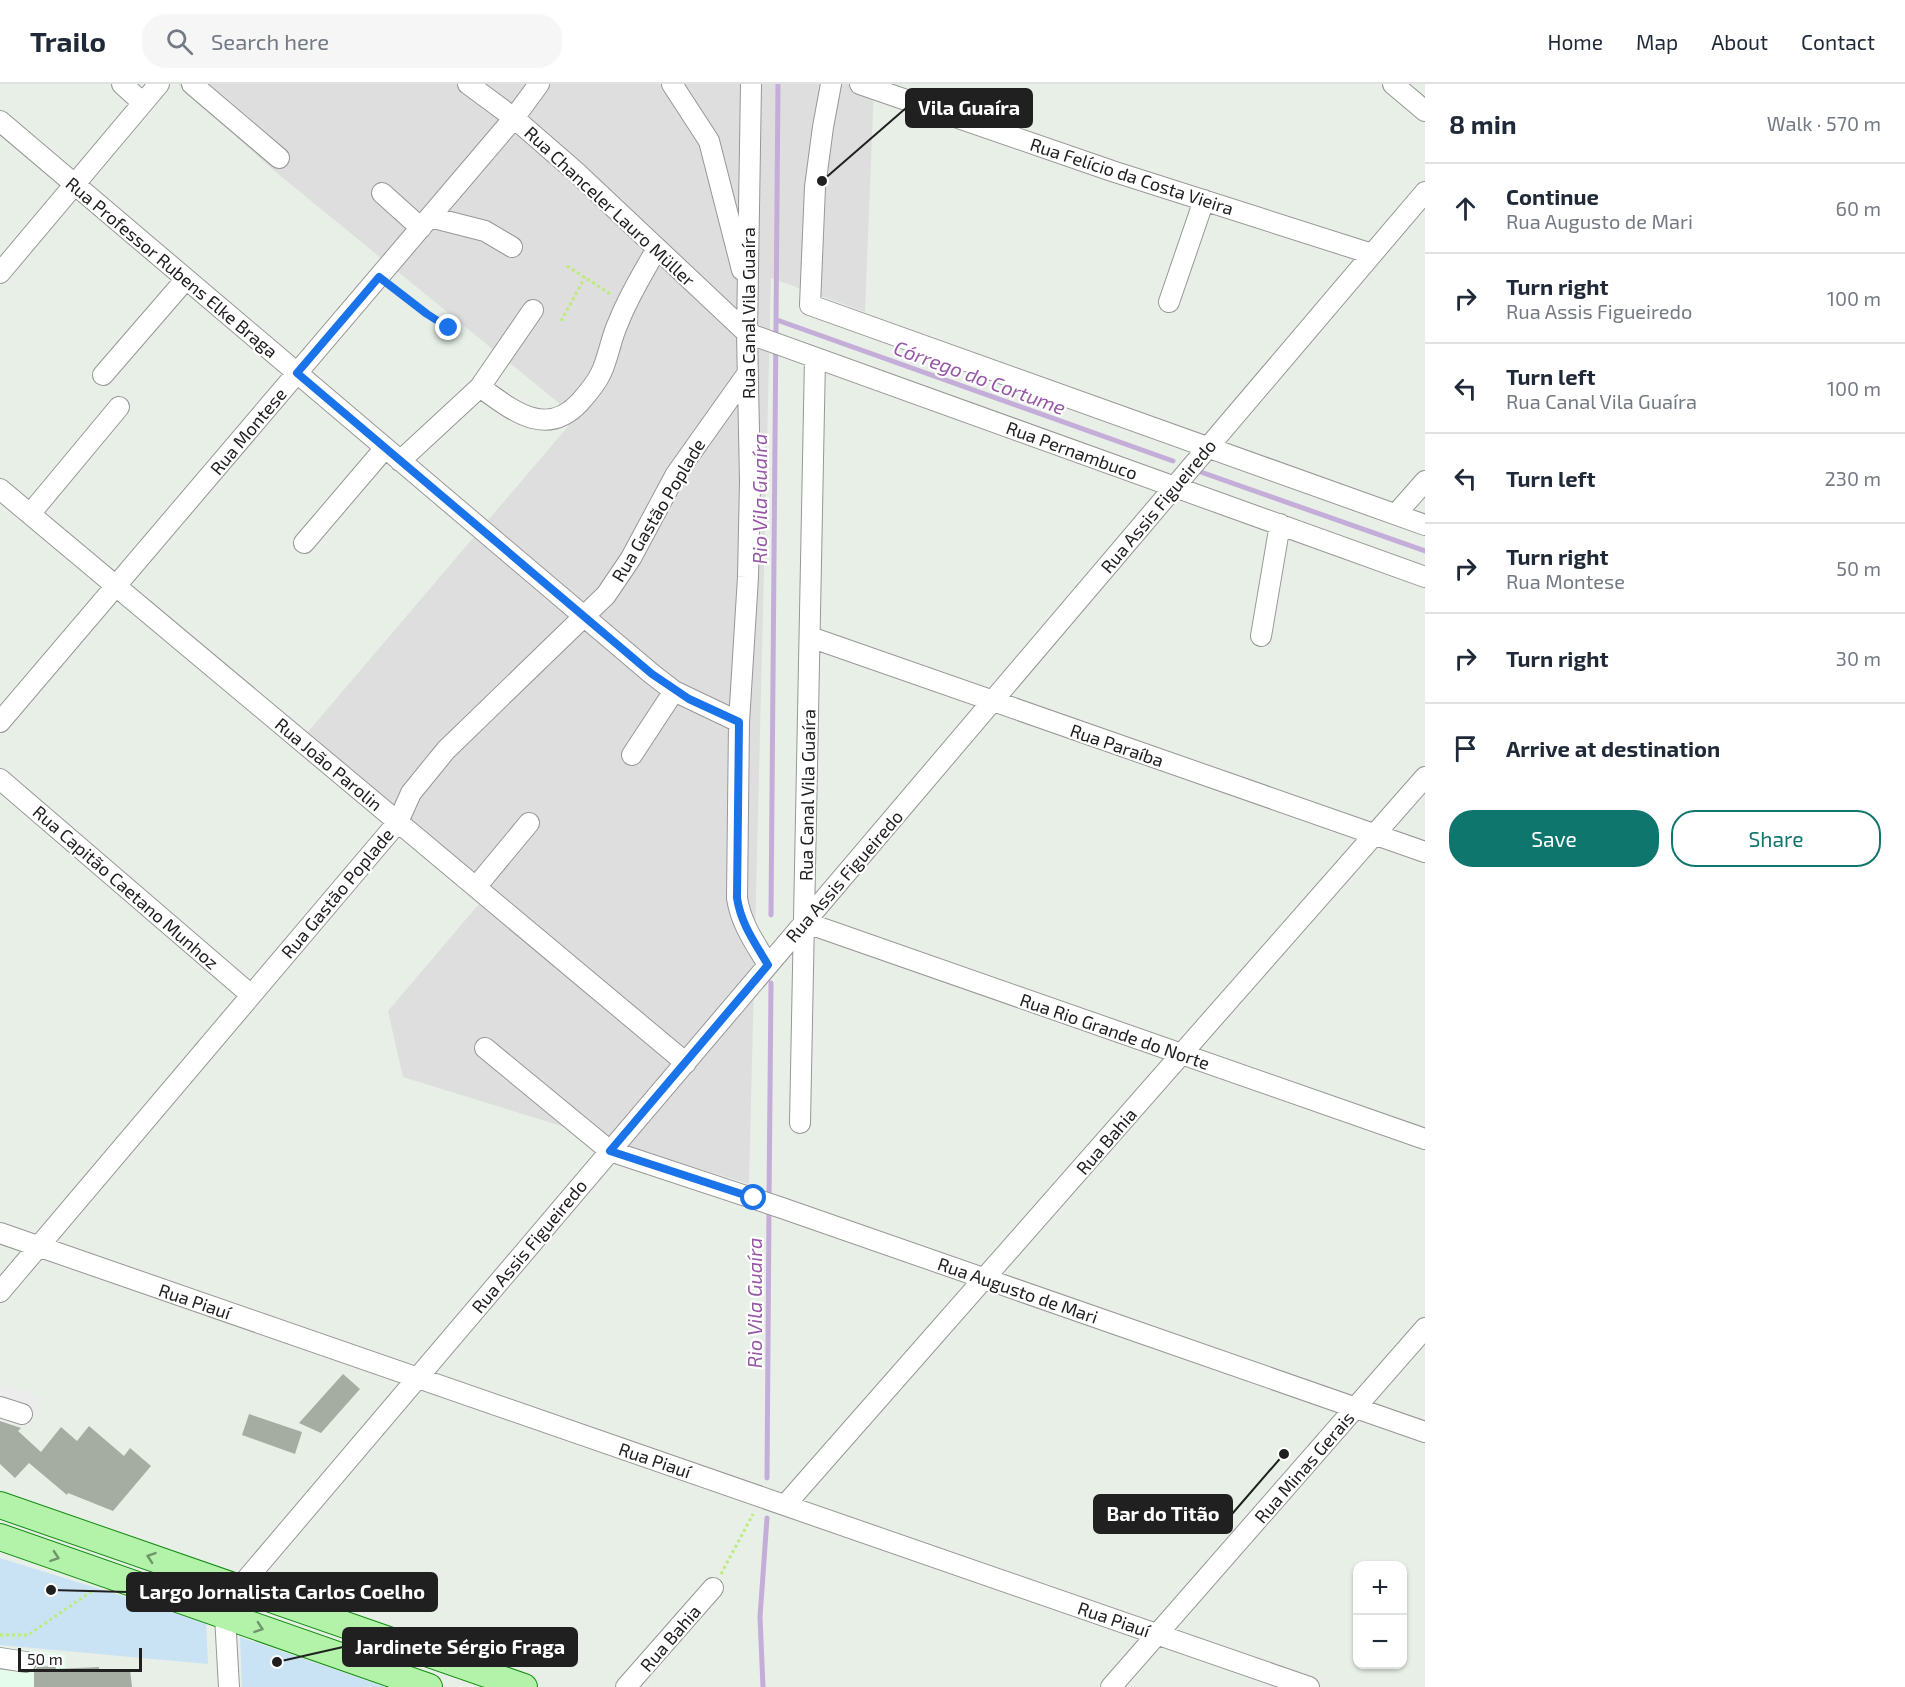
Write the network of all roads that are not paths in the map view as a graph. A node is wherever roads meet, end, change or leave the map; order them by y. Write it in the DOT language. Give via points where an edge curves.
graph roads {
  1 [pos="122,84"];
  2 [pos="159,84"];
  3 [pos="192,84"];
  4 [pos="468,84"];
  5 [pos="539,84"];
  6 [pos="672,84"];
  7 [pos="751,84"];
  8 [pos="831,84"];
  9 [pos="860,84"];
  10 [pos="1393,84"];
  11 [pos="144,103"];
  12 [pos="1425,111"];
  13 [pos="514,118"];
  14 [pos="0,121"];
  15 [pos="279,158"];
  16 [pos="74,184"];
  17 [pos="1425,192"];
  18 [pos="381,193"];
  19 [pos="1204,200"];
  20 [pos="426,222"];
  21 [pos="512,247"];
  22 [pos="657,248"];
  23 [pos="1372,254"];
  24 [pos="0,273"];
  25 [pos="186,279"];
  26 [pos="747,289"];
  27 [pos="1169,302"];
  28 [pos="533,310"];
  29 [pos="747,333"];
  30 [pos="765,341"];
  31 [pos="815,358"];
  32 [pos="297,373"];
  33 [pos="747,374"];
  34 [pos="104,375"];
  35 [pos="480,387"];
  36 [pos="119,407"];
  37 [pos="1208,447"];
  38 [pos="393,455"];
  39 [pos="1425,481"];
  40 [pos="1174,487"];
  41 [pos="0,489"];
  42 [pos="30,514"];
  43 [pos="1395,514"];
  44 [pos="1280,524"];
  45 [pos="1425,525"];
  46 [pos="304,543"];
  47 [pos="1425,577"];
  48 [pos="116,586"];
  49 [pos="584,617"];
  50 [pos="1261,636"];
  51 [pos="810,637"];
  52 [pos="674,691"];
  53 [pos="993,701"];
  54 [pos="0,722"];
  55 [pos="739,722"];
  56 [pos="632,755"];
  57 [pos="1425,777"];
  58 [pos="0,779"];
  59 [pos="398,822"];
  60 [pos="529,823"];
  61 [pos="1374,835"];
  62 [pos="1425,852"];
  63 [pos="476,887"];
  64 [pos="804,922"];
  65 [pos="768,965"];
  66 [pos="251,995"];
  67 [pos="485,1047"];
  68 [pos="1181,1054"];
  69 [pos="686,1063"];
  70 [pos="800,1123"];
  71 [pos="1425,1139"];
  72 [pos="610,1151"];
  73 [pos="0,1233"];
  74 [pos="38,1246"];
  75 [pos="985,1278"];
  76 [pos="0,1292"];
  77 [pos="1425,1328"];
  78 [pos="417,1378"];
  79 [pos="0,1407"];
  80 [pos="1356,1408"];
  81 [pos="22,1414"];
  82 [pos="1425,1432"];
  83 [pos="786,1504"];
  84 [pos="0,1505"];
  85 [pos="0,1537"];
  86 [pos="238,1588"];
  87 [pos="713,1588"];
  88 [pos="225,1616"];
  89 [pos="1158,1634"];
  90 [pos="0,1658"];
  91 [pos="26,1662"];
  92 [pos="229,1687"];
  93 [pos="429,1687"];
  94 [pos="524,1687"];
  95 [pos="626,1687"];
  96 [pos="1111,1687"];
  97 [pos="1309,1687"];
  1 -- 11 [label="street"];
  2 -- 11 [label="street"];
  3 -- 15 [label="street"];
  4 -- 13 [label="street, Rua Chanceler Lauro Müller"];
  5 -- 13 [label="street, Rua Montese"];
  6 -- 26 [label="street" via="709,141"];
  7 -- 26 [label="street, Rua Canal Vila Guaíra"];
  8 -- 37 [label="street" via="815,187 810,305"];
  9 -- 19 [label="street, Rua Felício da Costa Vieira"];
  10 -- 12 [label="street"];
  11 -- 16 [label="street"];
  13 -- 20 [label="street, Rua Montese"];
  13 -- 22 [label="street, Rua Chanceler Lauro Müller"];
  14 -- 16 [label="street, Rua Professor Rubens Elke Braga"];
  16 -- 24 [label="street"];
  16 -- 25 [label="street, Rua Professor Rubens Elke Braga"];
  17 -- 23 [label="street, Rua Assis Figueiredo"];
  18 -- 20 [label="street"];
  19 -- 23 [label="street, Rua Felício da Costa Vieira"];
  19 -- 27 [label="street"];
  20 -- 21 [label="street" via="485,231"];
  20 -- 32 [label="street, Rua Montese"];
  22 -- 29 [label="street, Rua Chanceler Lauro Müller"];
  22 -- 35 [label="street" via="618,322 601,374 589,392 563,416 549,420 525,417"];
  23 -- 37 [label="street, Rua Assis Figueiredo"];
  25 -- 32 [label="street, Rua Professor Rubens Elke Braga"];
  25 -- 34 [label="street"];
  26 -- 29 [label="street, Rua Canal Vila Guaíra"];
  28 -- 35 [label="street"];
  29 -- 30 [label="street, Rua Chanceler Lauro Müller"];
  29 -- 33 [label="street, Rua Canal Vila Guaíra"];
  30 -- 31 [label="street, Rua Pernambuco"];
  31 -- 40 [label="street, Rua Pernambuco"];
  31 -- 51 [label="street, Rua Canal Vila Guaíra"];
  32 -- 38 [label="street, Rua Professor Rubens Elke Braga"];
  32 -- 48 [label="street, Rua Montese"];
  33 -- 49 [label="street, Rua Gastão Poplade" via="676,474 618,580"];
  33 -- 55 [label="street, Rua Canal Vila Guaíra" via="749,541"];
  35 -- 38 [label="street"];
  36 -- 42 [label="street"];
  37 -- 40 [label="street, Rua Assis Figueiredo"];
  37 -- 43 [label="street"];
  38 -- 46 [label="street"];
  38 -- 49 [label="street, Rua Professor Rubens Elke Braga"];
  39 -- 43 [label="street"];
  40 -- 44 [label="street, Rua Pernambuco"];
  40 -- 53 [label="street, Rua Assis Figueiredo"];
  41 -- 42 [label="street, Rua João Parolin"];
  42 -- 48 [label="street, Rua João Parolin"];
  43 -- 45 [label="street"];
  44 -- 47 [label="street, Rua Pernambuco"];
  44 -- 50 [label="street"];
  48 -- 54 [label="street, Rua Montese"];
  48 -- 59 [label="street, Rua João Parolin"];
  49 -- 52 [label="street, Rua Professor Rubens Elke Braga"];
  49 -- 59 [label="street, Rua Gastão Poplade" via="446,750 411,793"];
  51 -- 53 [label="street, Rua Paraíba"];
  51 -- 64 [label="street, Rua Canal Vila Guaíra"];
  52 -- 55 [label="street, Rua Professor Rubens Elke Braga"];
  52 -- 56 [label="street"];
  53 -- 61 [label="street, Rua Paraíba"];
  53 -- 64 [label="street, Rua Assis Figueiredo"];
  55 -- 65 [label="street, Rua Canal Vila Guaíra" via="737,898 746,928"];
  57 -- 61 [label="street, Rua Bahia"];
  58 -- 66 [label="street, Rua Capitão Caetano Munhoz"];
  59 -- 63 [label="street, Rua João Parolin"];
  59 -- 66 [label="street, Rua Gastão Poplade"];
  60 -- 63 [label="street"];
  61 -- 62 [label="street, Rua Paraíba"];
  61 -- 68 [label="street, Rua Bahia"];
  63 -- 69 [label="street, Rua João Parolin"];
  64 -- 65 [label="street, Rua Assis Figueiredo"];
  64 -- 68 [label="street, Rua Rio Grande do Norte"];
  64 -- 70 [label="street, Rua Canal Vila Guaíra"];
  65 -- 69 [label="street, Rua Assis Figueiredo"];
  66 -- 74 [label="street, Rua Gastão Poplade"];
  67 -- 72 [label="street"];
  68 -- 71 [label="street, Rua Rio Grande do Norte"];
  68 -- 75 [label="street, Rua Bahia"];
  69 -- 72 [label="street, Rua Assis Figueiredo"];
  72 -- 75 [label="street, Rua Augusto de Mari"];
  72 -- 78 [label="street, Rua Assis Figueiredo"];
  73 -- 74 [label="street, Rua Piauí"];
  74 -- 76 [label="street, Rua Gastão Poplade"];
  74 -- 78 [label="street, Rua Piauí"];
  75 -- 80 [label="street, Rua Augusto de Mari"];
  75 -- 83 [label="street, Rua Bahia"];
  77 -- 80 [label="street, Rua Minas Gerais"];
  78 -- 83 [label="street, Rua Piauí"];
  78 -- 86 [label="street, Rua Assis Figueiredo"];
  79 -- 81 [label="street"];
  80 -- 82 [label="street, Rua Augusto de Mari"];
  80 -- 89 [label="street, Rua Minas Gerais"];
  83 -- 89 [label="street, Rua Piauí"];
  86 -- 84 [label="main road, one-way"];
  85 -- 88 [label="main road, one-way"];
  86 -- 94 [label="main road"];
  87 -- 95 [label="street, Rua Bahia"];
  88 -- 92 [label="street"];
  88 -- 93 [label="main road, one-way"];
  89 -- 96 [label="street, Rua Minas Gerais"];
  89 -- 97 [label="street, Rua Piauí"];
  90 -- 91 [label="street"];
}
